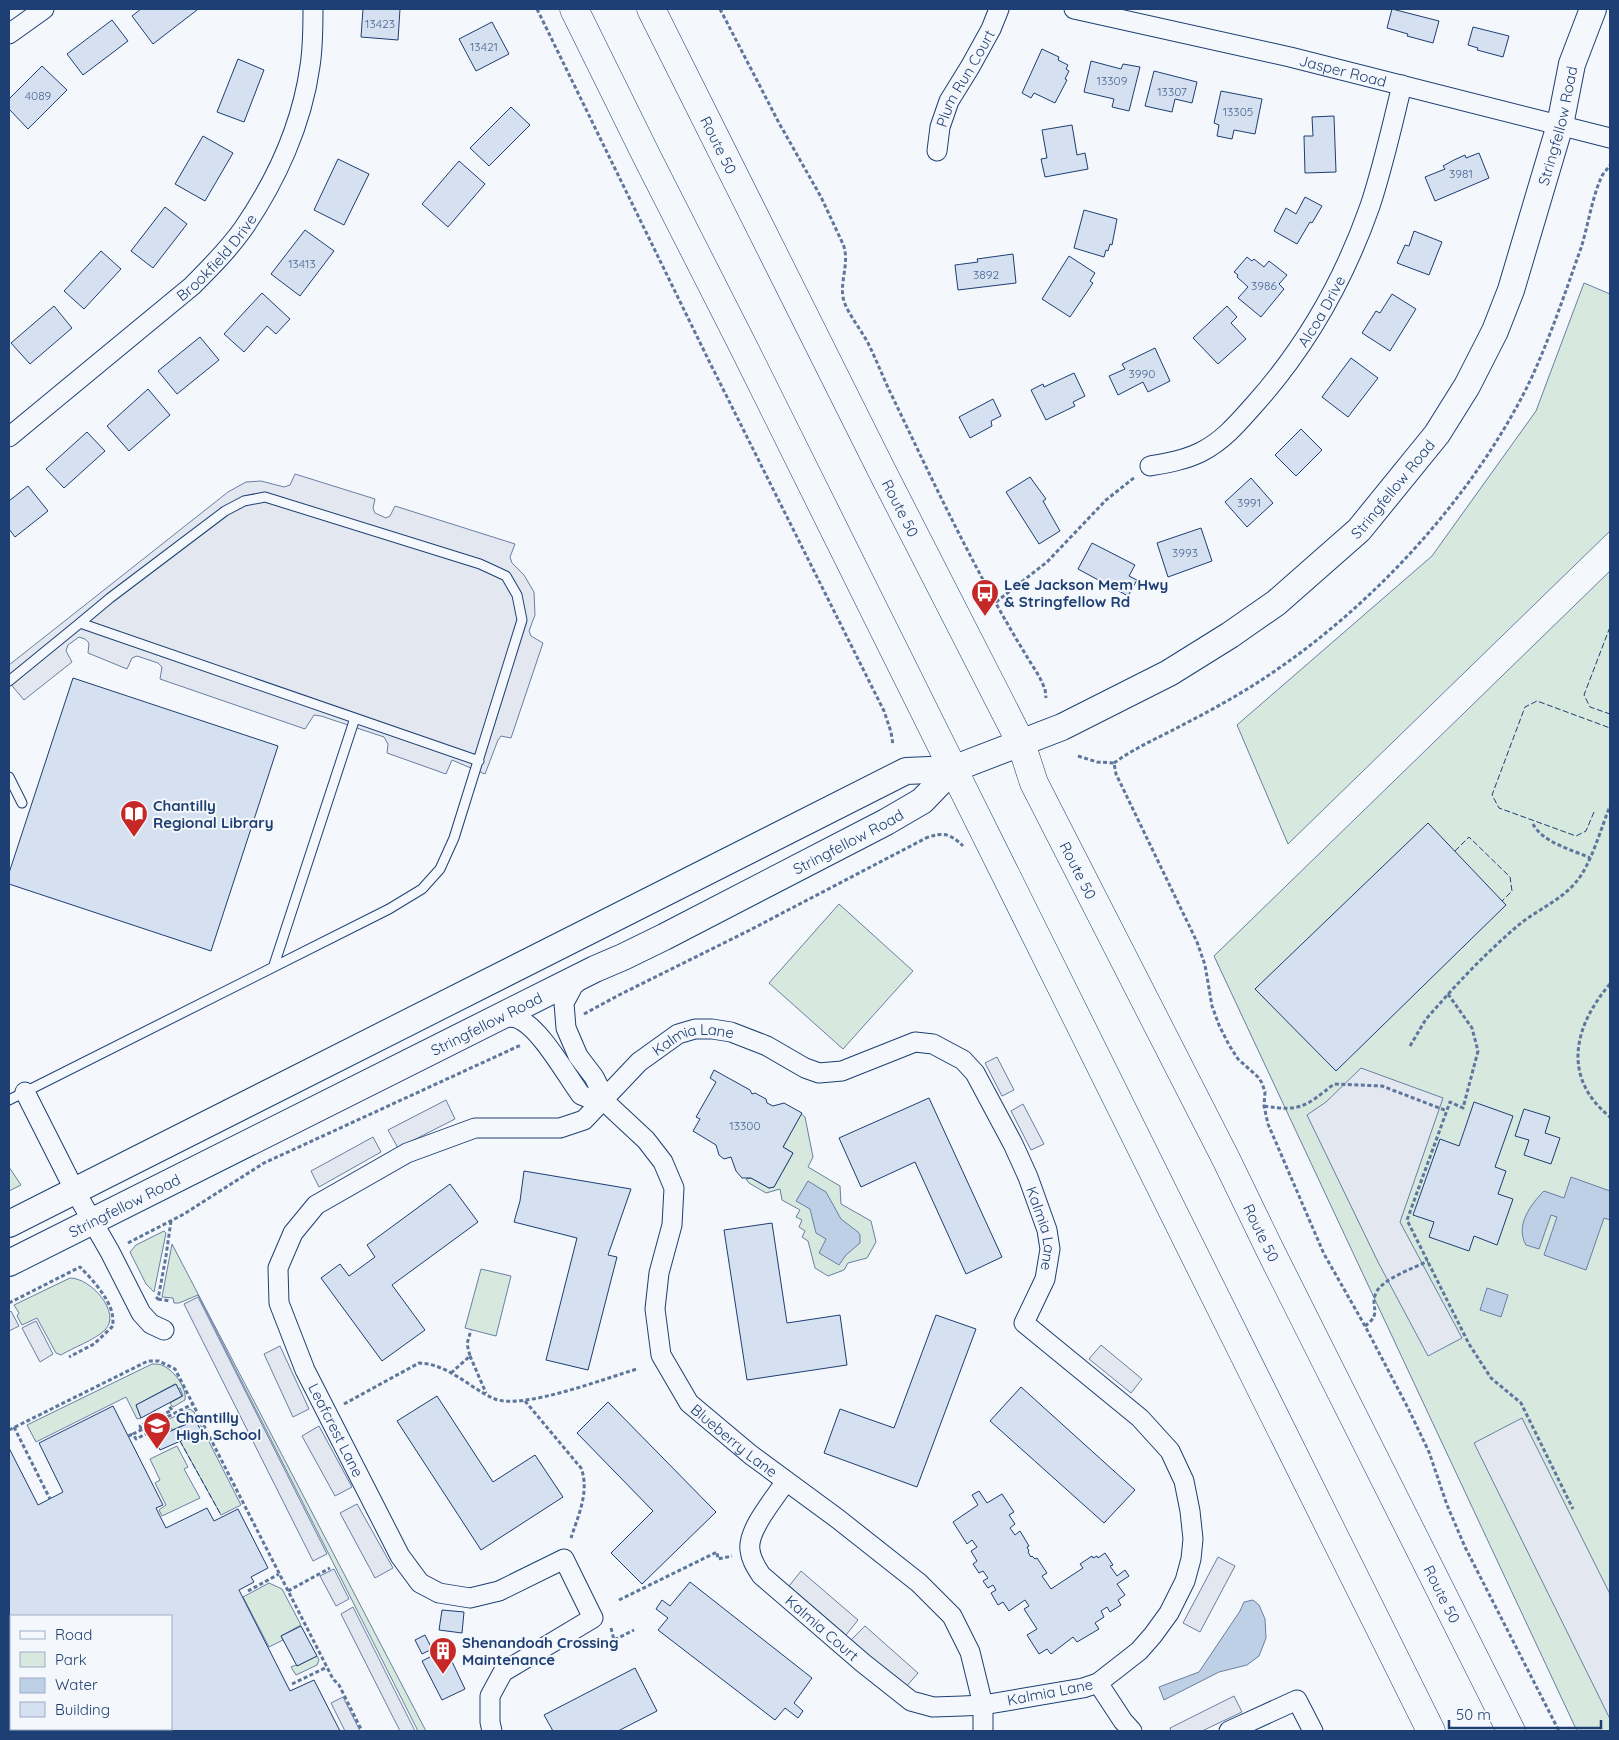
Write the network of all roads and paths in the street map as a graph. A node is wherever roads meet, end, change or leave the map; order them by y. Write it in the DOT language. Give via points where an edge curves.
graph roads {
  1 [pos="44,9"];
  2 [pos="314,9"];
  3 [pos="537,9"];
  4 [pos="574,9"];
  5 [pos="651,9"];
  6 [pos="720,9"];
  7 [pos="1000,9"];
  8 [pos="1074,9"];
  9 [pos="1593,9"];
  10 [pos="9,34"];
  11 [pos="1402,85"];
  12 [pos="1560,125"];
  13 [pos="1610,138"];
  14 [pos="937,150"];
  15 [pos="9,437"];
  16 [pos="1150,466"];
  17 [pos="996,602"];
  18 [pos="80,623"];
  19 [pos="9,681"];
  20 [pos="1046,698"];
  21 [pos="355,718"];
  22 [pos="1021,743"];
  23 [pos="893,745"];
  24 [pos="1078,756"];
  25 [pos="479,761"];
  26 [pos="953,768"];
  27 [pos="9,777"];
  28 [pos="22,803"];
  29 [pos="1610,806"];
  30 [pos="1533,824"];
  31 [pos="939,834"];
  32 [pos="1590,858"];
  33 [pos="274,965"];
  34 [pos="595,969"];
  35 [pos="1610,984"];
  36 [pos="1448,994"];
  37 [pos="581,1015"];
  38 [pos="489,1022"];
  39 [pos="522,1045"];
  40 [pos="1410,1046"];
  41 [pos="17,1096"];
  42 [pos="602,1099"];
  43 [pos="1264,1106"];
  44 [pos="1447,1111"];
  45 [pos="1610,1117"];
  46 [pos="75,1191"];
  47 [pos="171,1221"];
  48 [pos="92,1223"];
  49 [pos="9,1224"];
  50 [pos="124,1245"];
  51 [pos="1428,1262"];
  52 [pos="9,1263"];
  53 [pos="153,1294"];
  54 [pos="158,1299"];
  55 [pos="9,1302"];
  56 [pos="170,1302"];
  57 [pos="1365,1326"];
  58 [pos="164,1330"];
  59 [pos="470,1330"];
  60 [pos="470,1356"];
  61 [pos="69,1357"];
  62 [pos="637,1369"];
  63 [pos="451,1373"];
  64 [pos="486,1393"];
  65 [pos="525,1401"];
  66 [pos="193,1404"];
  67 [pos="169,1406"];
  68 [pos="339,1406"];
  69 [pos="14,1427"];
  70 [pos="142,1429"];
  71 [pos="9,1430"];
  72 [pos="168,1430"];
  73 [pos="133,1434"];
  74 [pos="128,1436"];
  75 [pos="786,1481"];
  76 [pos="50,1499"];
  77 [pos="1573,1509"];
  78 [pos="570,1538"];
  79 [pos="734,1556"];
  80 [pos="330,1568"];
  81 [pos="279,1574"];
  82 [pos="248,1591"];
  83 [pos="288,1591"];
  84 [pos="619,1600"];
  85 [pos="611,1628"];
  86 [pos="634,1630"];
  87 [pos="327,1667"];
  88 [pos="1098,1683"];
  89 [pos="292,1684"];
  90 [pos="983,1704"];
  91 [pos="362,1731"];
  92 [pos="492,1731"];
  93 [pos="983,1731"];
  94 [pos="1132,1731"];
  95 [pos="1230,1731"];
  96 [pos="1312,1731"];
  97 [pos="1431,1731"];
  98 [pos="1512,1731"];
  99 [pos="1559,1731"];
  1 -- 10 [label="street"];
  2 -- 15 [label="street, Brookfield Drive" via="310,66 294,131 280,166 242,230 192,286"];
  3 -- 23 [label="path" via="884,711"];
  4 -- 26 [label="highway"];
  5 -- 22 [label="highway, Route 50"];
  6 -- 17 [label="path" via="845,251 844,303 868,343 931,477"];
  7 -- 14 [label="street, Plum Run Court" via="975,60 949,102 940,127"];
  8 -- 11 [label="street, Jasper Road"];
  9 -- 12 [label="main road, Stringfellow Road" via="1572,64"];
  11 -- 12 [label="street, Jasper Road"];
  11 -- 16 [label="street, Alcoa Drive" via="1370,205 1330,299 1304,343 1273,384 1224,438 1175,462"];
  12 -- 13 [label="street, Jasper Road"];
  12 -- 22 [label="main road, Stringfellow Road" via="1511,290 1495,331 1467,386 1437,434 1359,530 1276,603 1223,640 1169,673"];
  16 -- 17 [label="path" via="1106,500 1047,562"];
  17 -- 20 [label="path" via="1046,689"];
  18 -- 19 [label="lane"];
  18 -- 21 [label="lane"];
  18 -- 25 [label="lane" via="225,511 244,501 265,497 480,564 506,576 518,595 522,620"];
  21 -- 25 [label="lane"];
  21 -- 33 [label="lane"];
  22 -- 26 [label="main road, Stringfellow Road"];
  22 -- 98 [label="highway, Route 50" via="1034,783 1222,1150"];
  24 -- 43 [label="path" via="1114,763 1116,774 1197,942 1219,1025 1238,1059 1262,1083"];
  25 -- 33 [label="lane" via="440,870 422,889 389,909"];
  26 -- 34 [label="main road, Stringfellow Road" via="922,801 886,822"];
  26 -- 46 [label="main road, Stringfellow Road" via="906,771"];
  26 -- 97 [label="highway"];
  27 -- 28 [label="lane"];
  29 -- 32 [label="path"];
  30 -- 32 [label="path" via="1546,838"];
  31 -- 37 [label="path"];
  32 -- 36 [label="path" via="1582,874 1567,891 1500,941"];
  33 -- 41 [label="lane"];
  34 -- 38 [label="main road, Stringfellow Road"];
  34 -- 42 [label="street, Blueberry Lane" via="573,986 566,997 564,1023 578,1056 600,1088"];
  35 -- 45 [label="path" via="1587,1020 1577,1054 1584,1085 1592,1099"];
  36 -- 40 [label="path" via="1426,1019"];
  36 -- 44 [label="path" via="1472,1028 1478,1051 1464,1108 1450,1102"];
  38 -- 42 [label="street, Blueberry Lane" via="515,1017 530,1025 581,1095"];
  38 -- 48 [label="main road, Stringfellow Road"];
  39 -- 47 [label="path" via="264,1164"];
  41 -- 46 [label="street"];
  42 -- 75 [label="street, Blueberry Lane" via="646,1140 663,1162 674,1188 672,1225 659,1273 655,1309 662,1355 689,1402"];
  42 -- 88 [label="street, Kalmia Lane" via="658,1047 678,1034 695,1029 731,1032 751,1039 819,1073 842,1071 915,1042 947,1050 975,1073 1013,1144 1047,1230 1050,1249 1045,1279 1024,1323 1140,1418 1170,1450 1184,1481 1193,1539 1185,1581 1169,1613 1153,1635 1139,1651"];
  42 -- 92 [label="street, Leafcrest Lane" via="584,1120 560,1128 475,1128 406,1154 316,1205 293,1233 278,1268 279,1303 305,1370 400,1556 420,1583 439,1593 470,1598 499,1591 564,1559 593,1618 503,1672 490,1696"];
  43 -- 44 [label="path" via="1280,1109 1307,1106 1334,1084 1382,1086"];
  43 -- 57 [label="path" via="1276,1144 1324,1254"];
  44 -- 51 [label="path" via="1407,1220"];
  46 -- 48 [label="street"];
  46 -- 49 [label="main road, Stringfellow Road"];
  47 -- 50 [label="path"];
  47 -- 54 [label="path"];
  48 -- 52 [label="main road, Stringfellow Road"];
  48 -- 58 [label="street" via="142,1313 151,1324"];
  51 -- 57 [label="path" via="1381,1286 1374,1299 1376,1316"];
  51 -- 77 [label="path" via="1484,1368 1521,1403"];
  53 -- 54 [label="path"];
  54 -- 56 [label="path"];
  55 -- 61 [label="path" via="80,1267 106,1301 112,1313 113,1326 94,1344"];
  57 -- 99 [label="path" via="1428,1452 1447,1505 1481,1581"];
  59 -- 60 [label="path"];
  60 -- 63 [label="path"];
  60 -- 64 [label="path"];
  62 -- 65 [label="path"];
  63 -- 64 [label="path"];
  63 -- 68 [label="path" via="429,1363 419,1363"];
  64 -- 65 [label="path" via="506,1401"];
  65 -- 78 [label="path" via="581,1468 584,1476 584,1494"];
  66 -- 69 [label="path" via="175,1369 159,1361 148,1361"];
  66 -- 70 [label="path"];
  66 -- 81 [label="path"];
  67 -- 70 [label="path" via="172,1410 140,1426"];
  69 -- 71 [label="path"];
  69 -- 76 [label="path"];
  70 -- 73 [label="path"];
  72 -- 73 [label="path" via="166,1424 136,1439"];
  73 -- 74 [label="path"];
  75 -- 90 [label="street, Blueberry Lane" via="919,1583 952,1616 970,1652"];
  75 -- 90 [label="street, Kalmia Court" via="752,1534 749,1549 761,1575 911,1701 934,1707"];
  79 -- 84 [label="path" via="718,1559 718,1552"];
  80 -- 83 [label="path"];
  81 -- 82 [label="path"];
  81 -- 83 [label="path"];
  83 -- 87 [label="path"];
  85 -- 86 [label="path" via="614,1640"];
  87 -- 89 [label="path"];
  87 -- 91 [label="path"];
  88 -- 90 [label="street, Kalmia Lane"];
  88 -- 94 [label="street"];
  90 -- 93 [label="street, Blueberry Lane"];
  95 -- 96 [label="street" via="1297,1700"];
}
